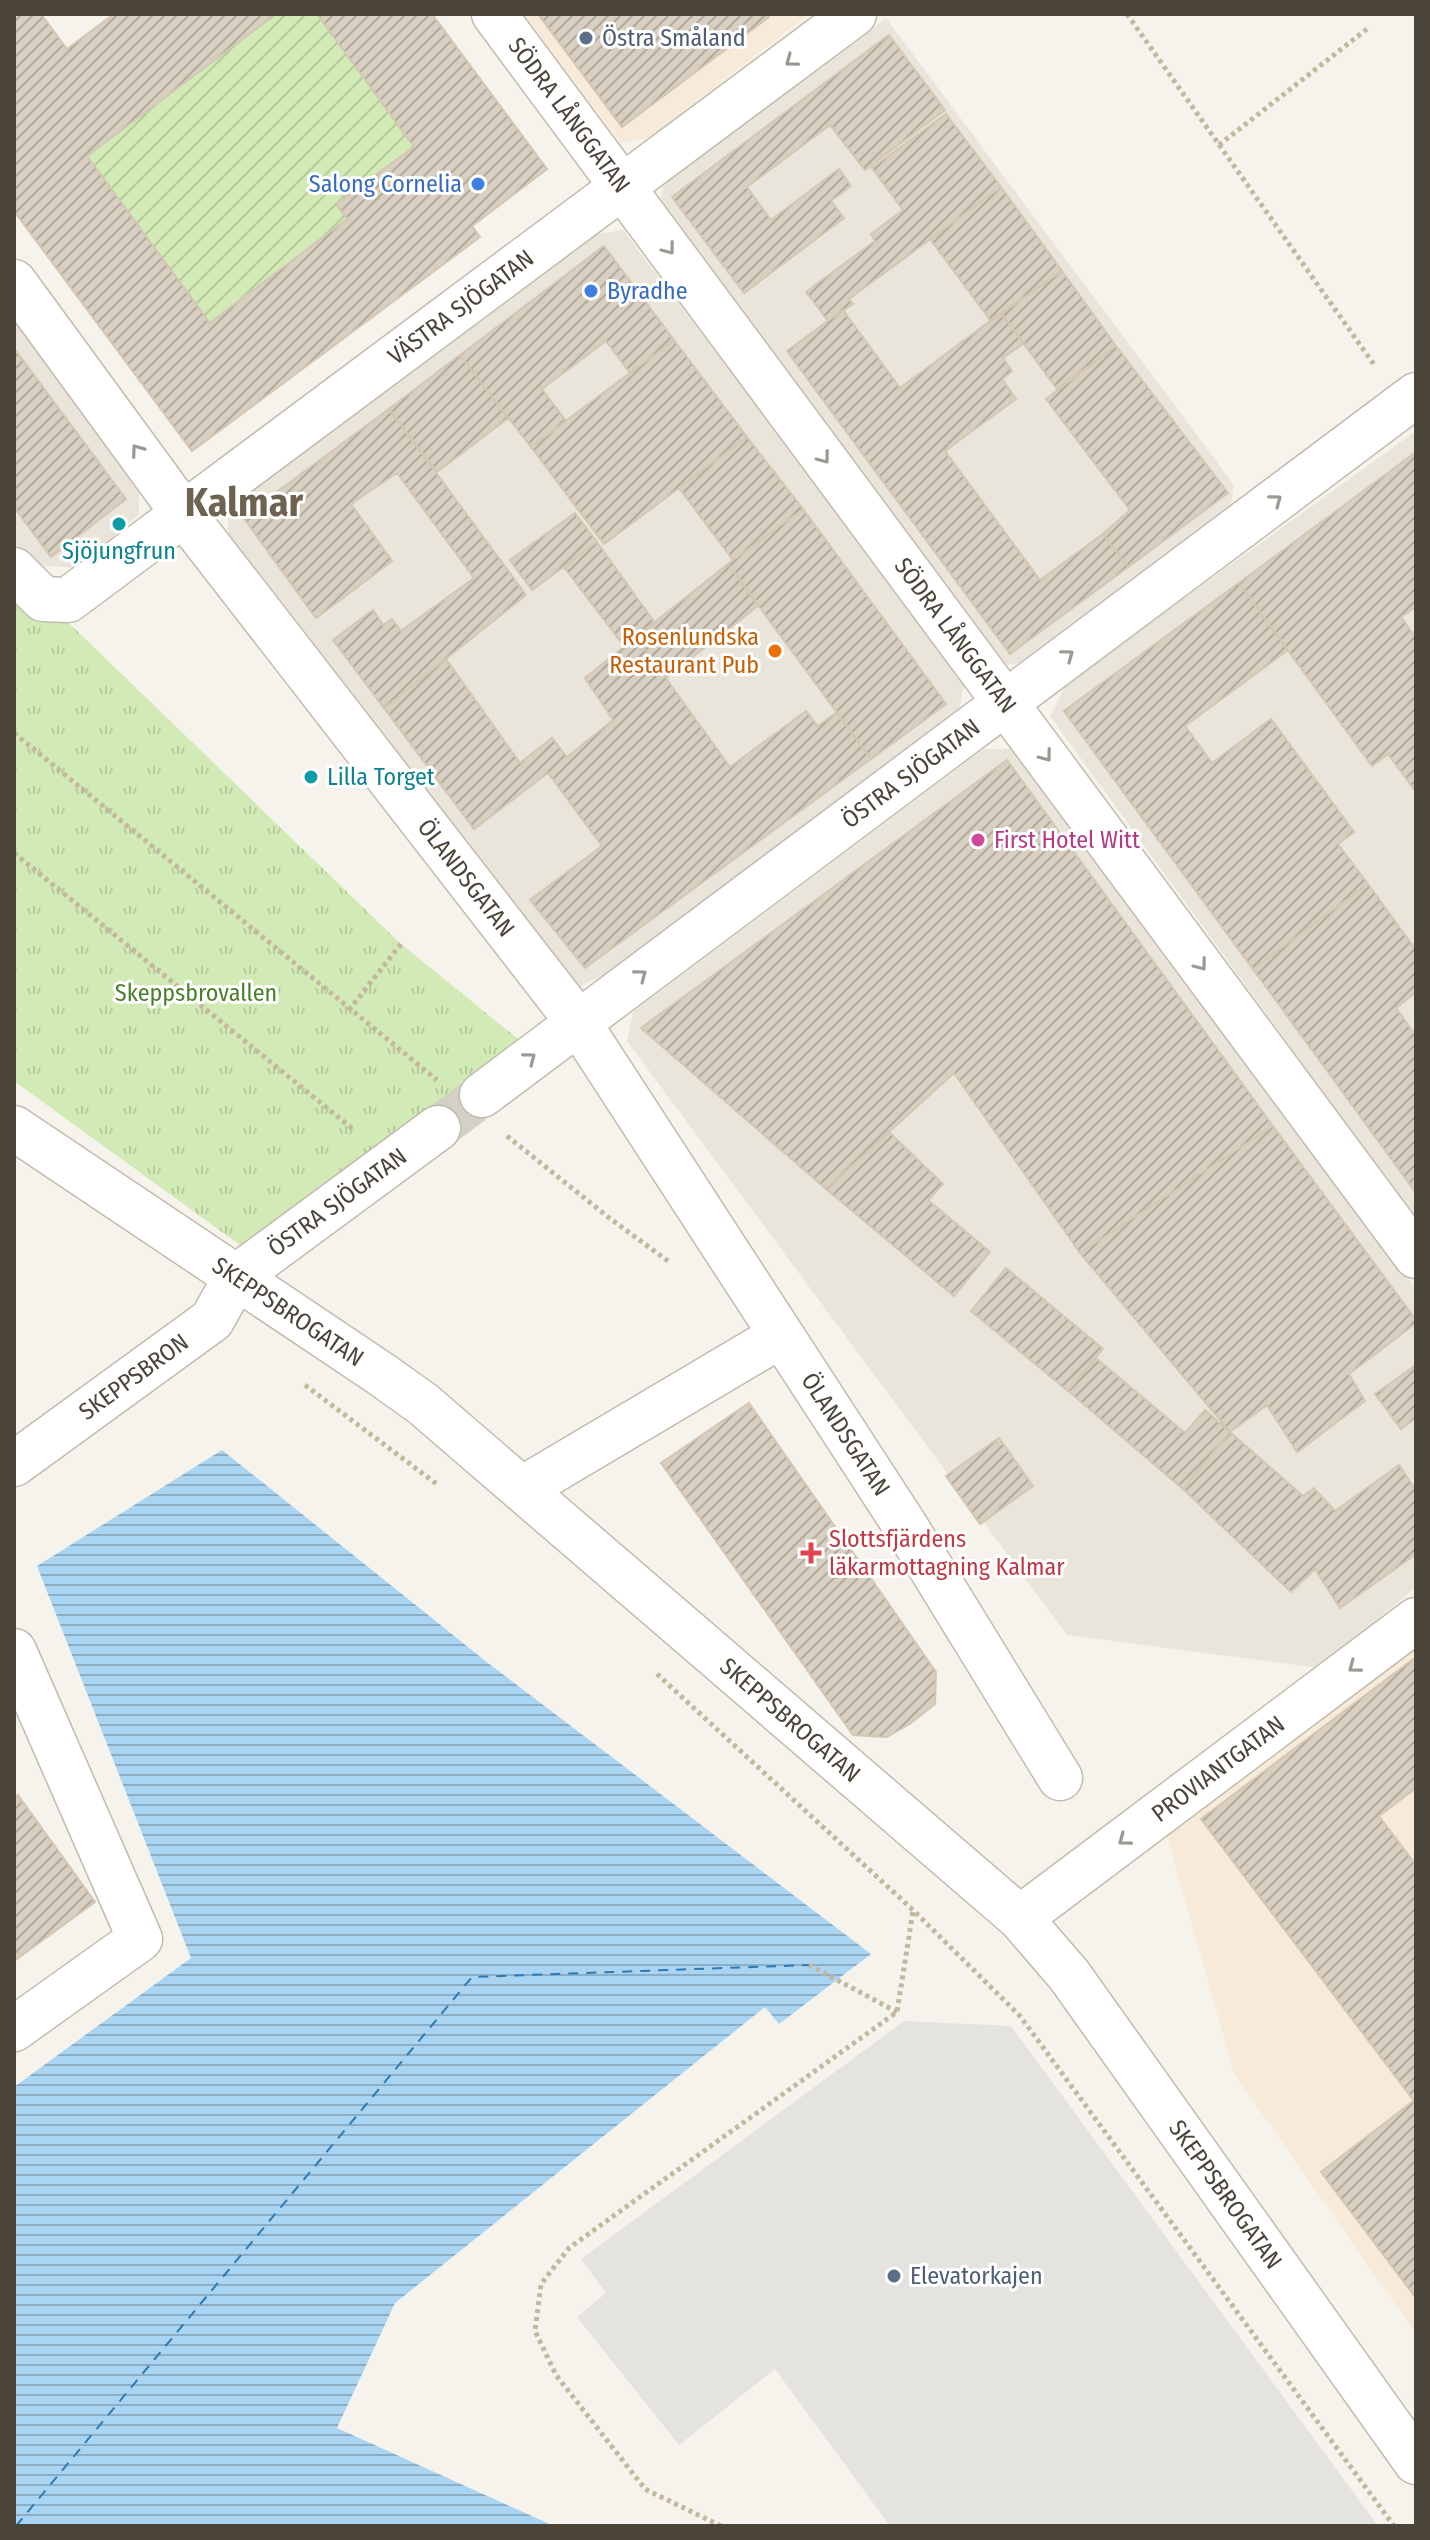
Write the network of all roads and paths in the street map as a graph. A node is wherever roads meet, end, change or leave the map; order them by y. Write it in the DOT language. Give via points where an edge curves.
graph roads {
  1 [pos="494,14"];
  2 [pos="854,14"];
  3 [pos="1127,14"];
  4 [pos="1367,29"];
  5 [pos="1219,145"];
  6 [pos="622,186"];
  7 [pos="14,282"];
  8 [pos="1409,401"];
  9 [pos="183,513"];
  10 [pos="14,570"];
  11 [pos="1005,702"];
  12 [pos="14,733"];
  13 [pos="14,853"];
  14 [pos="401,944"];
  15 [pos="349,1010"];
  16 [pos="578,1022"];
  17 [pos="466,1110"];
  18 [pos="14,1128"];
  19 [pos="392,1161"];
  20 [pos="1416,1256"];
  21 [pos="668,1261"];
  22 [pos="236,1277"];
  23 [pos="780,1336"];
  24 [pos="299,1381"];
  25 [pos="14,1464"];
  26 [pos="440,1486"];
  27 [pos="522,1489"];
  28 [pos="1416,1620"];
  29 [pos="14,1651"];
  30 [pos="655,1672"];
  31 [pos="1060,1778"];
  32 [pos="913,1910"];
  33 [pos="1020,1918"];
  34 [pos="809,1965"];
  35 [pos="897,2012"];
  36 [pos="14,2029"];
  37 [pos="1416,2462"];
  38 [pos="721,2526"];
  39 [pos="1394,2526"];
  1 -- 6 [label="street, SÖDRA LÅNGGATAN"];
  2 -- 6 [label="street, VÄSTRA SJÖGATAN, one-way"];
  3 -- 5 [label="path"];
  4 -- 5 [label="path"];
  5 -- 8 [label="path"];
  6 -- 9 [label="street, VÄSTRA SJÖGATAN"];
  6 -- 11 [label="street, SÖDRA LÅNGGATAN, one-way"];
  9 -- 7 [label="street, ÖLANDSGATAN, one-way"];
  11 -- 8 [label="street, ÖSTRA SJÖGATAN, one-way"];
  9 -- 10 [label="street, VÄSTRA SJÖGATAN" via="68,600 43,599"];
  9 -- 16 [label="street, ÖLANDSGATAN"];
  16 -- 11 [label="street, ÖSTRA SJÖGATAN, one-way"];
  11 -- 20 [label="street, SÖDRA LÅNGGATAN, one-way"];
  12 -- 15 [label="path"];
  13 -- 19 [label="path"];
  14 -- 15 [label="path"];
  15 -- 17 [label="path"];
  17 -- 16 [label="street, ÖSTRA SJÖGATAN, one-way"];
  16 -- 23 [label="street, ÖLANDSGATAN"];
  17 -- 19 [label="street, ÖSTRA SJÖGATAN"];
  17 -- 21 [label="path"];
  18 -- 22 [label="street, SKEPPSBROGATAN"];
  19 -- 22 [label="street, ÖSTRA SJÖGATAN"];
  22 -- 25 [label="street, SKEPPSBRON" via="212,1320"];
  22 -- 27 [label="street, SKEPPSBROGATAN" via="423,1404"];
  23 -- 27 [label="street"];
  23 -- 31 [label="street, ÖLANDSGATAN" via="904,1524"];
  24 -- 26 [label="path"];
  27 -- 33 [label="street, SKEPPSBROGATAN"];
  28 -- 33 [label="street, PROVIANTGATAN, one-way"];
  29 -- 36 [label="street" via="140,1939"];
  30 -- 32 [label="path"];
  32 -- 35 [label="path"];
  32 -- 39 [label="path" via="1020,2016"];
  33 -- 37 [label="street, SKEPPSBROGATAN" via="1069,1975"];
  34 -- 35 [label="path"];
  35 -- 38 [label="path" via="569,2248 541,2284 535,2331 556,2375 645,2489"];
}
